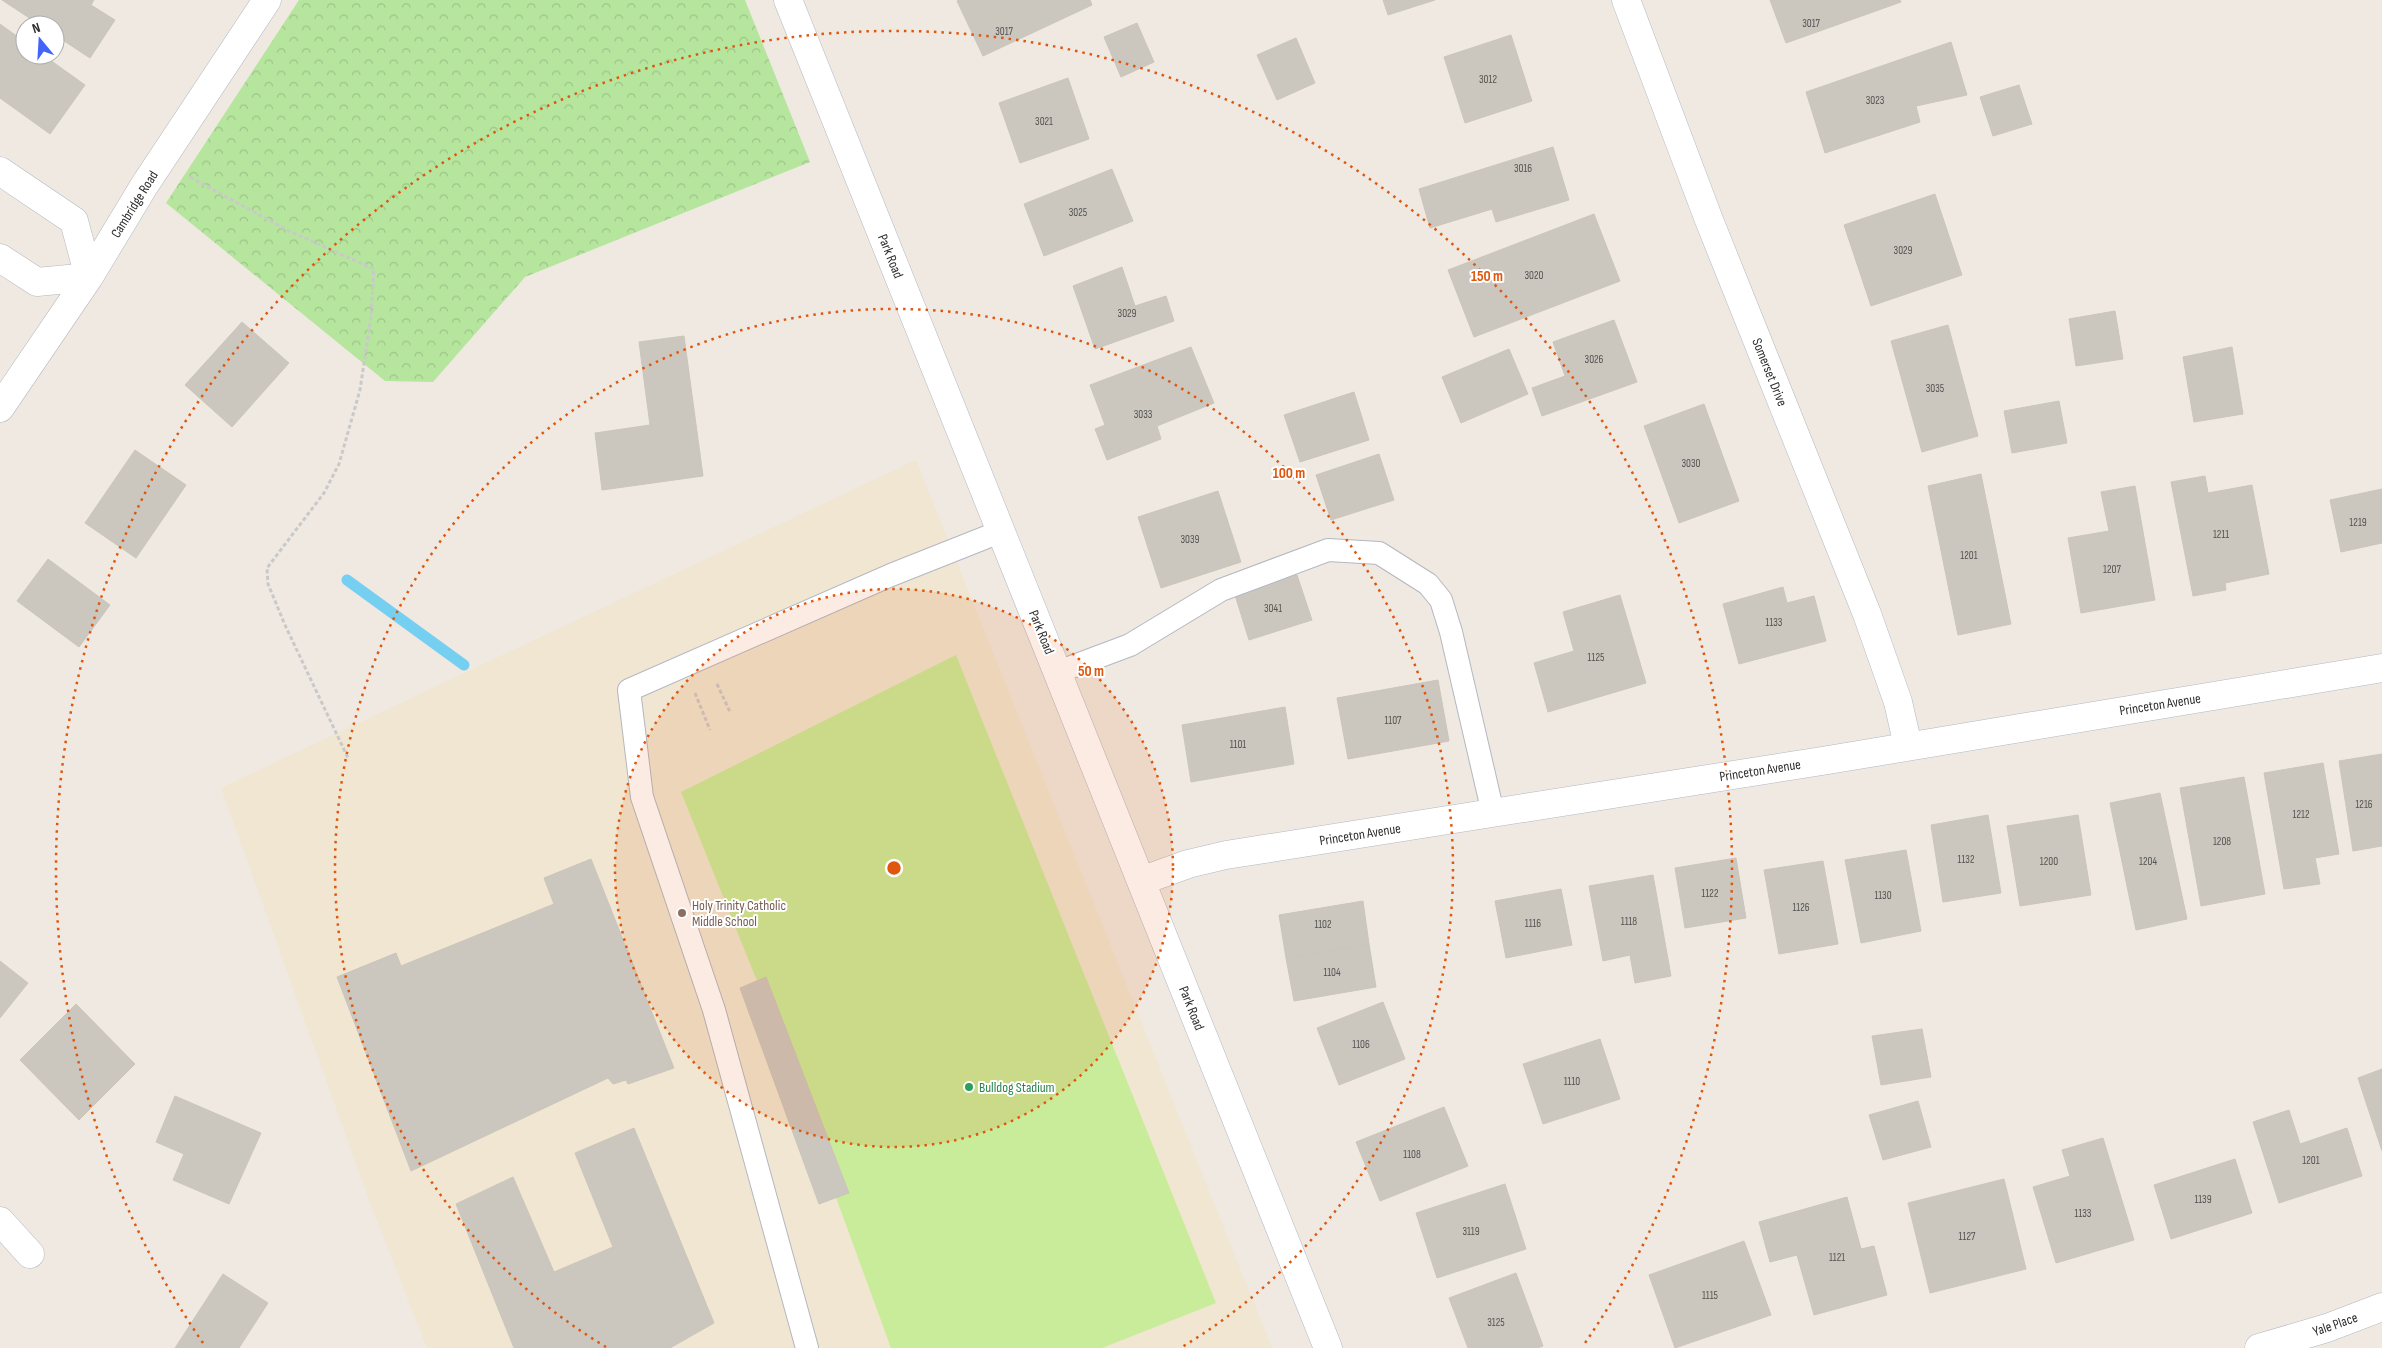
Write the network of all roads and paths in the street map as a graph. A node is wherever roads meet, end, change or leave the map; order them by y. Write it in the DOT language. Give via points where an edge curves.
graph roads {
  1 [pos="268,0"];
  2 [pos="788,0"];
  3 [pos="1626,0"];
  4 [pos="161,161"];
  5 [pos="0,171"];
  6 [pos="0,258"];
  7 [pos="89,277"];
  8 [pos="0,408"];
  9 [pos="1002,531"];
  10 [pos="2382,668"];
  11 [pos="1058,672"];
  12 [pos="710,683"];
  13 [pos="699,687"];
  14 [pos="730,712"];
  15 [pos="710,730"];
  16 [pos="1908,746"];
  17 [pos="348,758"];
  18 [pos="1493,813"];
  19 [pos="1141,882"];
  20 [pos="0,1221"];
  21 [pos="30,1254"];
  22 [pos="2382,1307"];
  23 [pos="807,1348"];
  24 [pos="1328,1348"];
  25 [pos="2259,1348"];
  1 -- 4 [label="street, Cambridge Road"];
  2 -- 9 [label="street, Park Road"];
  3 -- 16 [label="street, Somerset Drive" via="1709,220 1867,614 1898,702"];
  4 -- 7 [label="street, Cambridge Road"];
  4 -- 17 [label="path" via="287,230 374,269 360,390 339,464 324,493 267,568 268,584 285,625"];
  5 -- 7 [label="street" via="74,221"];
  6 -- 7 [label="street" via="37,282"];
  7 -- 8 [label="street, Cambridge Road"];
  9 -- 11 [label="street, Park Road"];
  9 -- 23 [label="lane" via="891,575 629,690 642,797 714,1010"];
  10 -- 16 [label="street, Princeton Avenue"];
  11 -- 18 [label="lane" via="1130,645 1221,590 1328,550 1379,553 1428,584 1441,600"];
  11 -- 19 [label="street, Park Road"];
  12 -- 14 [label="path" via="715,680"];
  13 -- 15 [label="path" via="694,689"];
  16 -- 18 [label="street, Princeton Avenue"];
  18 -- 19 [label="street, Princeton Avenue" via="1226,854"];
  19 -- 24 [label="street, Park Road"];
  20 -- 21 [label="street"];
  22 -- 25 [label="street, Yale Place" via="2327,1328"];
}
